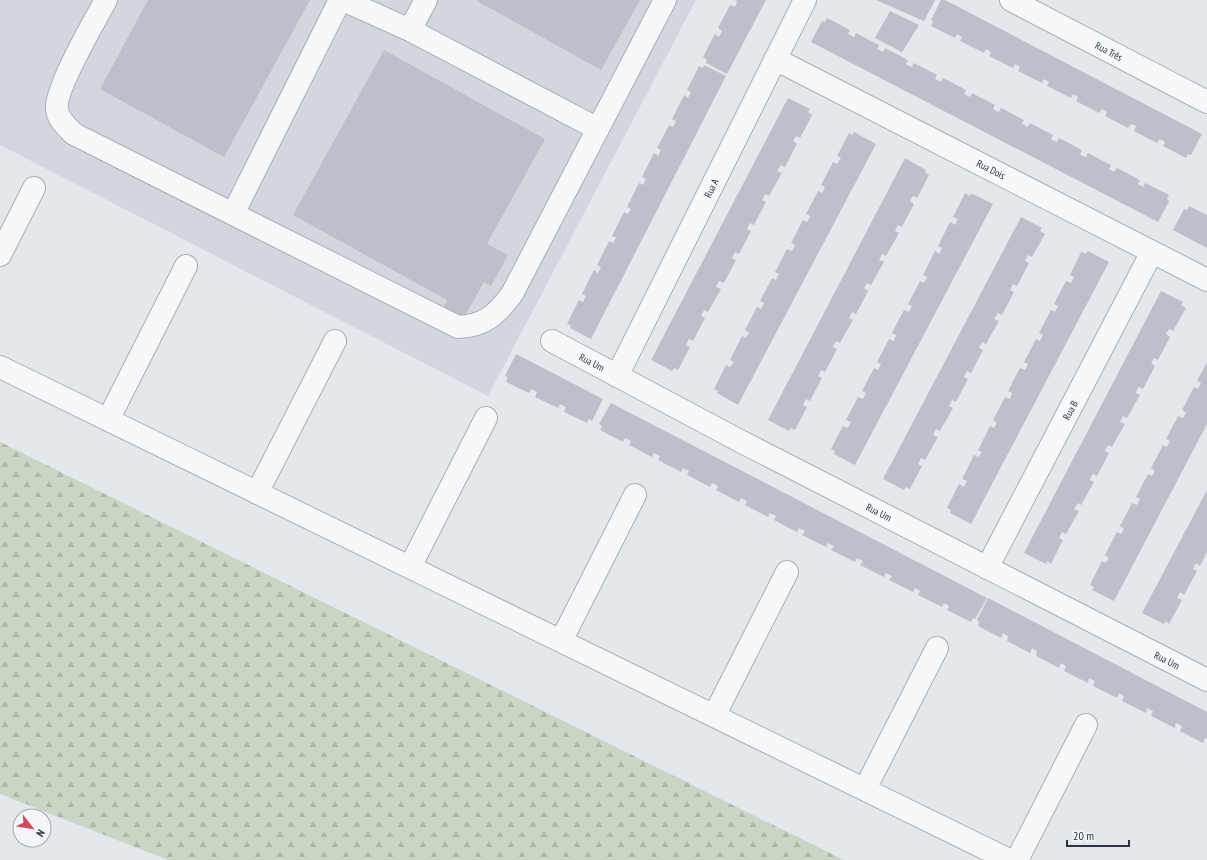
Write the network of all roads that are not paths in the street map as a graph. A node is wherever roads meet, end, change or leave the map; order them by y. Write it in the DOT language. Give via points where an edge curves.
graph roads {
  1 [pos="106,0"];
  2 [pos="340,0"];
  3 [pos="344,0"];
  4 [pos="426,0"];
  5 [pos="665,0"];
  6 [pos="805,0"];
  7 [pos="1011,0"];
  8 [pos="410,30"];
  9 [pos="775,58"];
  10 [pos="1207,102"];
  11 [pos="598,129"];
  12 [pos="34,188"];
  13 [pos="233,214"];
  14 [pos="1152,252"];
  15 [pos="0,255"];
  16 [pos="186,266"];
  17 [pos="1207,280"];
  18 [pos="335,341"];
  19 [pos="552,342"];
  20 [pos="0,367"];
  21 [pos="617,376"];
  22 [pos="486,418"];
  23 [pos="108,420"];
  24 [pos="257,493"];
  25 [pos="635,494"];
  26 [pos="410,567"];
  27 [pos="987,568"];
  28 [pos="787,572"];
  29 [pos="560,641"];
  30 [pos="937,648"];
  31 [pos="1207,680"];
  32 [pos="714,716"];
  33 [pos="1086,725"];
  34 [pos="865,789"];
  35 [pos="1009,860"];
  36 [pos="1017,860"];
  1 -- 13 [label="street" via="61,88 57,99 59,117 74,134"];
  2 -- 13 [label="street"];
  3 -- 8 [label="street"];
  4 -- 8 [label="street"];
  5 -- 11 [label="street"];
  6 -- 9 [label="street, Rua A"];
  7 -- 10 [label="street, Rua Três"];
  8 -- 11 [label="street"];
  9 -- 14 [label="street, Rua Dois"];
  9 -- 21 [label="street, Rua A"];
  11 -- 13 [label="street" via="512,294 502,307 480,324 458,327 449,324"];
  12 -- 15 [label="street"];
  14 -- 17 [label="street, Rua Dois"];
  14 -- 27 [label="street, Rua B"];
  16 -- 23 [label="street"];
  18 -- 24 [label="street"];
  19 -- 21 [label="street, Rua Um"];
  20 -- 23 [label="street"];
  21 -- 27 [label="street, Rua Um"];
  22 -- 26 [label="street"];
  23 -- 24 [label="street"];
  24 -- 26 [label="street"];
  25 -- 29 [label="street"];
  26 -- 29 [label="street"];
  27 -- 31 [label="street, Rua Um"];
  28 -- 32 [label="street"];
  29 -- 32 [label="street"];
  30 -- 34 [label="street"];
  32 -- 34 [label="street"];
  33 -- 36 [label="street"];
  34 -- 35 [label="street"];
}
